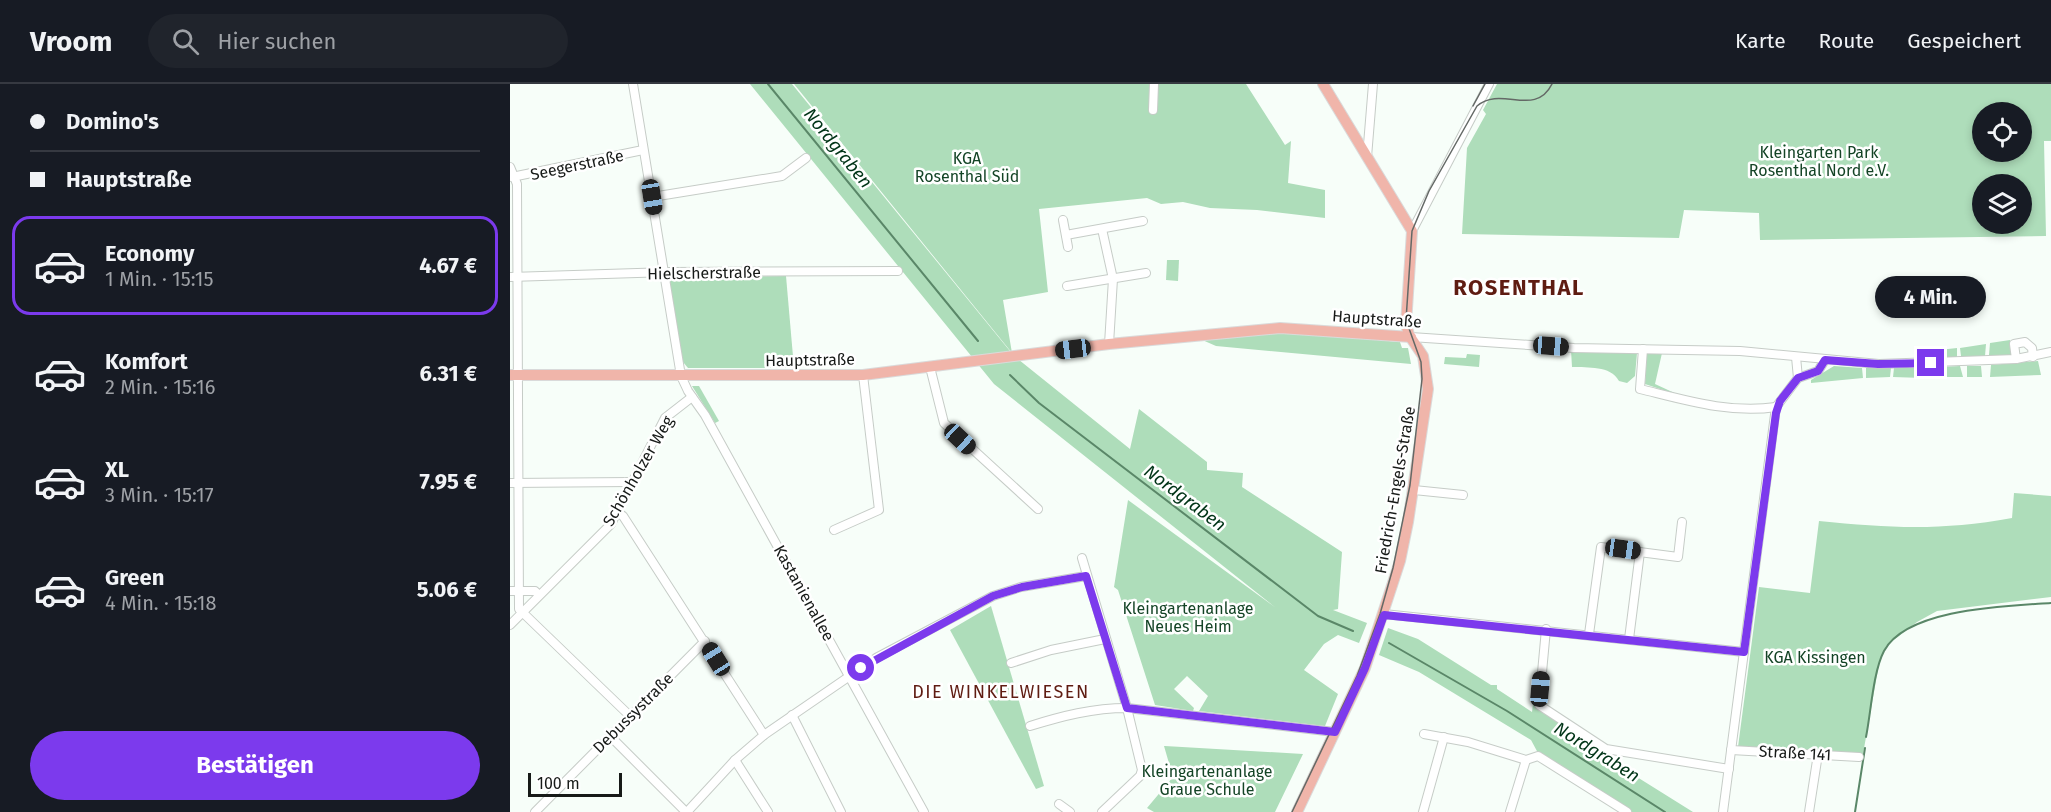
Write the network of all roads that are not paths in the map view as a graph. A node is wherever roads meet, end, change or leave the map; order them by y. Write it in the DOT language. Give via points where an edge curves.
graph roads {
  1 [pos="633,84"];
  2 [pos="1154,84"];
  3 [pos="1323,84"];
  4 [pos="1373,84"];
  5 [pos="1489,84"];
  6 [pos="1153,110"];
  7 [pos="644,150"];
  8 [pos="1367,157"];
  9 [pos="806,158"];
  10 [pos="510,167"];
  11 [pos="513,177"];
  12 [pos="652,197"];
  13 [pos="1063,220"];
  14 [pos="1143,221"];
  15 [pos="1102,229"];
  16 [pos="1412,231"];
  17 [pos="1066,235"];
  18 [pos="1068,246"];
  19 [pos="898,271"];
  20 [pos="664,273"];
  21 [pos="1146,273"];
  22 [pos="513,277"];
  23 [pos="1113,279"];
  24 [pos="1066,286"];
  25 [pos="1411,338"];
  26 [pos="1109,344"];
  27 [pos="1642,349"];
  28 [pos="2051,352"];
  29 [pos="1796,357"];
  30 [pos="2033,357"];
  31 [pos="2016,359"];
  32 [pos="1825,360"];
  33 [pos="930,367"];
  34 [pos="513,375"];
  35 [pos="863,375"];
  36 [pos="681,376"];
  37 [pos="1796,380"];
  38 [pos="692,397"];
  39 [pos="1776,407"];
  40 [pos="631,482"];
  41 [pos="514,483"];
  42 [pos="1413,490"];
  43 [pos="1463,495"];
  44 [pos="1038,509"];
  45 [pos="617,512"];
  46 [pos="1683,522"];
  47 [pos="834,530"];
  48 [pos="1640,552"];
  49 [pos="1082,558"];
  50 [pos="1086,576"];
  51 [pos="514,591"];
  52 [pos="539,595"];
  53 [pos="523,612"];
  54 [pos="1384,615"];
  55 [pos="510,625"];
  56 [pos="1546,629"];
  57 [pos="1589,634"];
  58 [pos="1105,639"];
  59 [pos="1629,639"];
  60 [pos="705,641"];
  61 [pos="1744,652"];
  62 [pos="1011,663"];
  63 [pos="849,676"];
  64 [pos="1127,708"];
  65 [pos="792,714"];
  66 [pos="630,716"];
  67 [pos="1030,726"];
  68 [pos="1335,732"];
  69 [pos="1424,734"];
  70 [pos="765,735"];
  71 [pos="610,736"];
  72 [pos="1444,737"];
  73 [pos="1731,750"];
  74 [pos="1818,754"];
  75 [pos="1859,757"];
  76 [pos="735,760"];
  77 [pos="1526,760"];
  78 [pos="1729,769"];
  79 [pos="1059,804"];
  80 [pos="535,812"];
  81 [pos="687,812"];
  82 [pos="768,812"];
  83 [pos="842,812"];
  84 [pos="924,812"];
  85 [pos="1070,812"];
  86 [pos="1102,812"];
  87 [pos="1297,812"];
  88 [pos="1423,812"];
  89 [pos="1510,812"];
  90 [pos="1627,812"];
  91 [pos="1724,812"];
  92 [pos="1809,812"];
  1 -- 7 [label="street, Kastanienallee"];
  2 -- 6 [label="street"];
  3 -- 8 [label="main road"];
  4 -- 8 [label="street"];
  5 -- 16 [label="street"];
  7 -- 11 [label="street, Seegerstraße"];
  7 -- 12 [label="street, Kastanienallee"];
  8 -- 16 [label="main road"];
  9 -- 12 [label="street" via="782,176"];
  10 -- 11 [label="street"];
  11 -- 22 [label="street"];
  12 -- 20 [label="street, Kastanienallee"];
  13 -- 17 [label="street"];
  14 -- 15 [label="street"];
  15 -- 17 [label="street"];
  15 -- 23 [label="street"];
  16 -- 25 [label="main road, Friedrich-Engels-Straße" via="1406,324"];
  17 -- 18 [label="street"];
  19 -- 20 [label="street, Hielscherstraße"];
  20 -- 22 [label="street, Hielscherstraße"];
  20 -- 36 [label="street, Kastanienallee"];
  21 -- 23 [label="street"];
  22 -- 34 [label="street"];
  23 -- 24 [label="street"];
  23 -- 26 [label="street"];
  25 -- 26 [label="main road, Hauptstraße" via="1280,328"];
  25 -- 27 [label="street, Hauptstraße"];
  25 -- 42 [label="main road, Friedrich-Engels-Straße" via="1422,354 1428,381"];
  26 -- 33 [label="main road, Hauptstraße"];
  27 -- 29 [label="street, Hauptstraße" via="1740,351"];
  27 -- 39 [label="street" via="1640,388 1719,407"];
  28 -- 30 [label="street, Hauptstraße"];
  29 -- 32 [label="street, Hauptstraße"];
  29 -- 37 [label="street"];
  30 -- 31 [label="street, Hauptstraße"];
  30 -- 31 [label="street" via="2032,348 2025,342 2014,344"];
  31 -- 32 [label="street, Hauptstraße" via="1893,364"];
  32 -- 37 [label="street" via="1818,371"];
  33 -- 35 [label="main road, Hauptstraße"];
  33 -- 44 [label="street" via="944,423"];
  34 -- 36 [label="main road, Hauptstraße"];
  34 -- 41 [label="street"];
  35 -- 36 [label="main road, Hauptstraße"];
  35 -- 47 [label="street" via="879,510"];
  36 -- 38 [label="street, Kastanienallee"];
  37 -- 39 [label="street"];
  38 -- 40 [label="street, Schönholzer Weg" via="665,418"];
  38 -- 63 [label="street, Kastanienallee"];
  39 -- 61 [label="street"];
  40 -- 41 [label="street"];
  40 -- 45 [label="street, Schönholzer Weg"];
  41 -- 51 [label="street"];
  42 -- 43 [label="street"];
  42 -- 54 [label="main road, Friedrich-Engels-Straße" via="1400,561"];
  45 -- 52 [label="street, Schönholzer Weg" via="611,524"];
  45 -- 60 [label="street"];
  46 -- 48 [label="street" via="1678,556"];
  48 -- 57 [label="street" via="1605,547 1599,551"];
  48 -- 59 [label="street"];
  49 -- 50 [label="street"];
  50 -- 58 [label="street"];
  50 -- 63 [label="street" via="993,596"];
  51 -- 52 [label="street" via="536,591"];
  51 -- 53 [label="street"];
  52 -- 53 [label="street, Schönholzer Weg"];
  53 -- 55 [label="street, Schönholzer Weg"];
  53 -- 66 [label="street"];
  54 -- 56 [label="street"];
  54 -- 68 [label="main road, Friedrich-Engels-Straße" via="1362,676"];
  56 -- 57 [label="street"];
  56 -- 78 [label="street" via="1539,705 1605,748"];
  57 -- 59 [label="street"];
  58 -- 62 [label="street"];
  58 -- 64 [label="street"];
  59 -- 61 [label="street"];
  60 -- 66 [label="street, Debussystraße"];
  60 -- 70 [label="street"];
  61 -- 73 [label="street"];
  63 -- 65 [label="street"];
  63 -- 84 [label="street, Kastanienallee"];
  64 -- 67 [label="street" via="1068,714"];
  64 -- 68 [label="street"];
  64 -- 86 [label="street" via="1142,770"];
  65 -- 70 [label="street"];
  65 -- 83 [label="street"];
  66 -- 71 [label="street, Debussystraße"];
  68 -- 87 [label="main road, Friedrich-Engels-Straße"];
  69 -- 72 [label="street"];
  70 -- 76 [label="street"];
  71 -- 80 [label="street, Debussystraße"];
  71 -- 81 [label="street"];
  72 -- 77 [label="street"];
  72 -- 88 [label="street"];
  73 -- 74 [label="street, Straße 141"];
  73 -- 78 [label="street"];
  74 -- 75 [label="street, Straße 141"];
  74 -- 92 [label="street"];
  76 -- 81 [label="street"];
  76 -- 82 [label="street"];
  77 -- 89 [label="street"];
  77 -- 90 [label="street" via="1538,756"];
  78 -- 91 [label="street"];
  79 -- 85 [label="street"];
}
